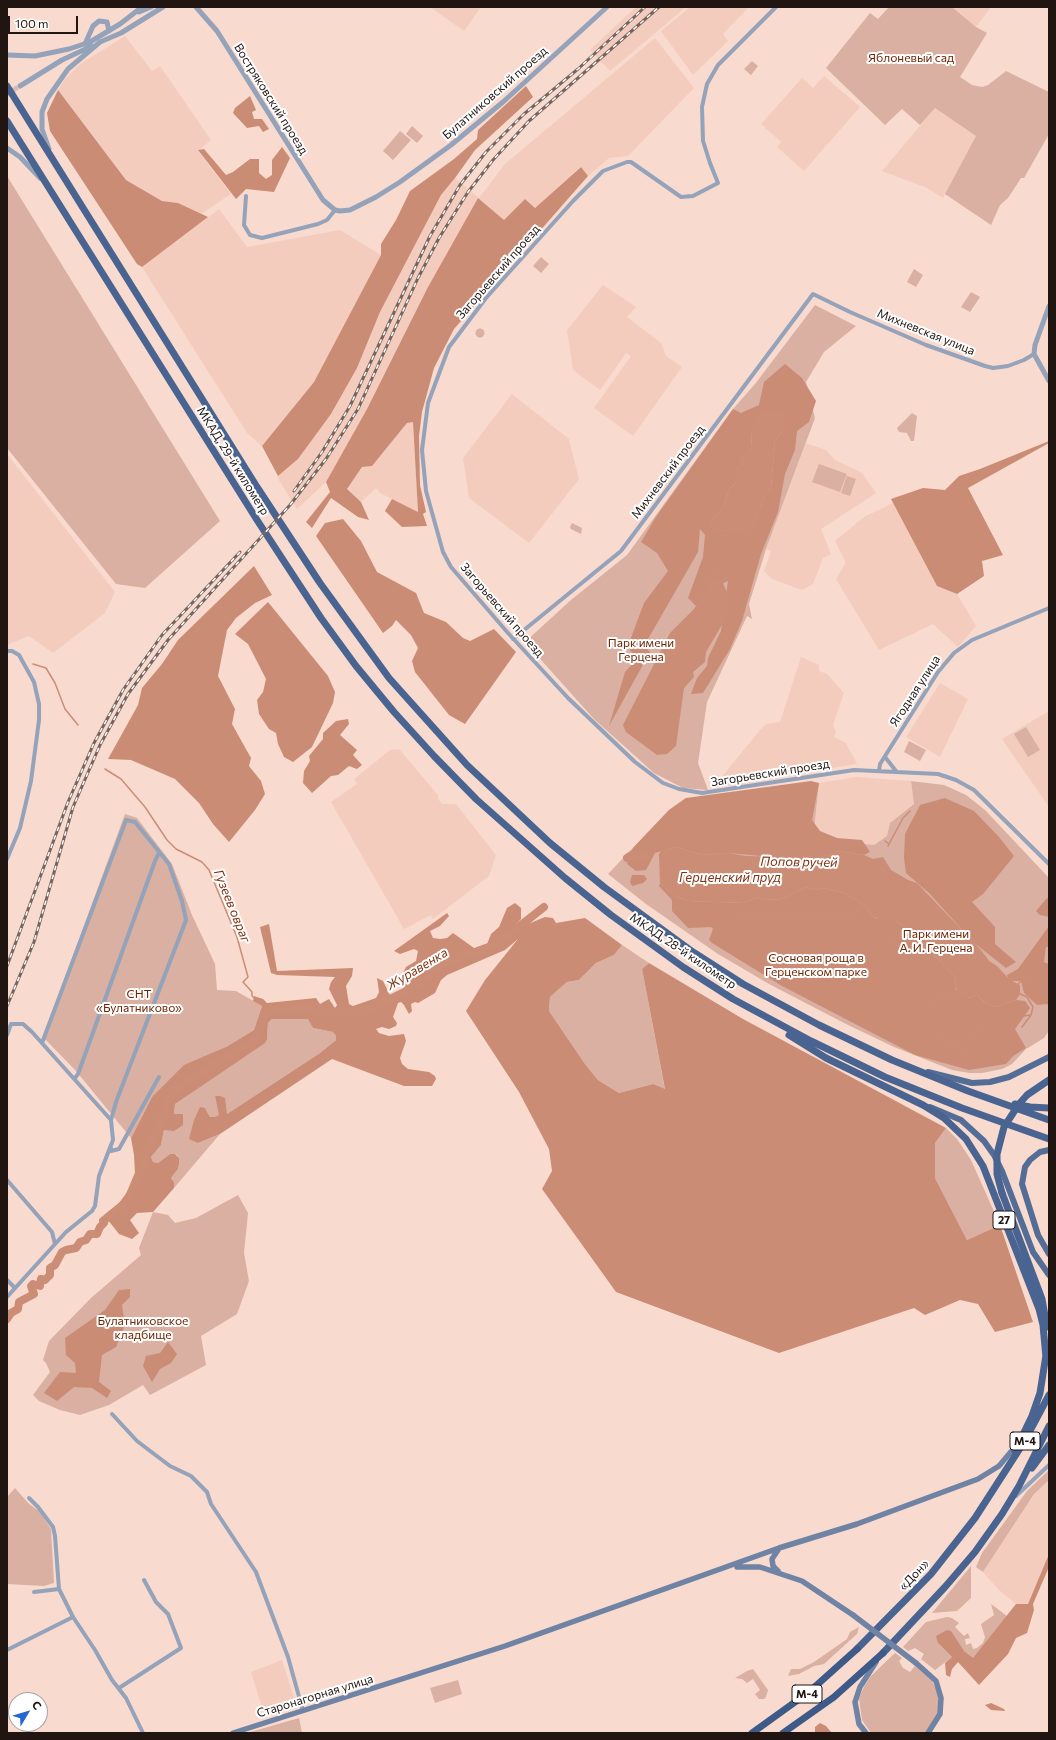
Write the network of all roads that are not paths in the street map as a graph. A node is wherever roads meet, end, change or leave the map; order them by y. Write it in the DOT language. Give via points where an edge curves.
graph roads {
  1 [pos="142,7"];
  2 [pos="151,7"];
  3 [pos="196,7"];
  4 [pos="607,7"];
  5 [pos="776,7"];
  6 [pos="161,8"];
  7 [pos="135,14"];
  8 [pos="110,30"];
  9 [pos="108,37"];
  10 [pos="86,42"];
  11 [pos="100,42"];
  12 [pos="7,55"];
  13 [pos="68,57"];
  14 [pos="7,86"];
  15 [pos="20,86"];
  16 [pos="7,120"];
  17 [pos="7,148"];
  18 [pos="64,178"];
  19 [pos="49,188"];
  20 [pos="246,196"];
  21 [pos="335,210"];
  22 [pos="813,294"];
  23 [pos="1049,306"];
  24 [pos="1034,354"];
  25 [pos="1049,381"];
  26 [pos="1049,608"];
  27 [pos="514,639"];
  28 [pos="7,651"];
  29 [pos="427,722"];
  30 [pos="414,734"];
  31 [pos="885,757"];
  32 [pos="879,771"];
  33 [pos="896,771"];
  34 [pos="159,853"];
  35 [pos="7,859"];
  36 [pos="1049,864"];
  37 [pos="733,999"];
  38 [pos="7,1036"];
  39 [pos="42,1043"];
  40 [pos="1049,1057"];
  41 [pos="892,1060"];
  42 [pos="159,1077"];
  43 [pos="75,1078"];
  44 [pos="1049,1080"];
  45 [pos="968,1091"];
  46 [pos="923,1105"];
  47 [pos="1049,1108"];
  48 [pos="111,1120"];
  49 [pos="1049,1120"];
  50 [pos="1049,1140"];
  51 [pos="111,1148"];
  52 [pos="1049,1150"];
  53 [pos="7,1180"];
  54 [pos="55,1244"];
  55 [pos="1049,1254"];
  56 [pos="1049,1275"];
  57 [pos="7,1280"];
  58 [pos="15,1288"];
  59 [pos="7,1297"];
  60 [pos="1046,1358"];
  61 [pos="1049,1395"];
  62 [pos="112,1414"];
  63 [pos="1049,1426"];
  64 [pos="1019,1441"];
  65 [pos="1049,1446"];
  66 [pos="1049,1465"];
  67 [pos="998,1485"];
  68 [pos="1019,1486"];
  69 [pos="29,1498"];
  70 [pos="1002,1514"];
  71 [pos="779,1548"];
  72 [pos="760,1556"];
  73 [pos="748,1566"];
  74 [pos="727,1568"];
  75 [pos="779,1572"];
  76 [pos="144,1580"];
  77 [pos="59,1590"];
  78 [pos="34,1592"];
  79 [pos="73,1617"];
  80 [pos="7,1650"];
  81 [pos="883,1654"];
  82 [pos="119,1688"];
  83 [pos="303,1711"];
  84 [pos="935,1726"];
  85 [pos="143,1733"];
  86 [pos="233,1733"];
  87 [pos="752,1733"];
  88 [pos="783,1733"];
  89 [pos="866,1733"];
  90 [pos="928,1733"];
  91 [pos="932,1733"];
  1 -- 7 [label="street"];
  2 -- 7 [label="street"];
  3 -- 21 [label="street, Востряковский проезд" via="213,26 327,205"];
  4 -- 21 [label="street, Булатниковский проезд" via="499,106 451,145 400,182 360,206 344,211"];
  5 -- 27 [label="street, Загорьевский проезд" via="718,65 707,84 702,107 703,141 718,183 693,196 681,197 631,162 603,171 486,298 449,347 436,378 424,421 422,450 424,481 443,552 451,567"];
  6 -- 9 [label="street" via="121,33"];
  7 -- 8 [label="street"];
  8 -- 9 [label="street"];
  8 -- 10 [label="street"];
  8 -- 10 [label="street" via="107,22 99,21 93,26"];
  9 -- 11 [label="street"];
  10 -- 12 [label="street" via="58,53 26,57"];
  10 -- 13 [label="street"];
  11 -- 13 [label="street"];
  11 -- 18 [label="street" via="68,69 47,99 42,112 45,139"];
  13 -- 15 [label="street"];
  14 -- 18 [label="highway, МКАД, 29-й километр"];
  16 -- 19 [label="highway, МКАД, 29-й километр"];
  17 -- 19 [label="street" via="26,162"];
  18 -- 29 [label="highway, МКАД, 29-й километр" via="304,560 371,654"];
  19 -- 30 [label="highway, МКАД, 29-й километр" via="289,570 356,666"];
  20 -- 21 [label="street" via="244,225 250,235 262,238 310,228 323,222"];
  22 -- 24 [label="street, Михневская улица" via="926,345 985,366 1008,366"];
  22 -- 27 [label="street, Михневский проезд" via="621,551"];
  23 -- 24 [label="street" via="1034,345"];
  24 -- 25 [label="street"];
  26 -- 31 [label="street, Ягодная улица" via="972,640 954,653 938,672"];
  27 -- 32 [label="street, Загорьевский проезд" via="596,726 663,784 692,792 710,793 842,772"];
  28 -- 35 [label="street" via="19,655 27,667 34,682 39,704 31,781 20,828"];
  29 -- 41 [label="highway, МКАД, 28-й километр" via="483,780 550,843 646,918 717,968 768,998"];
  30 -- 37 [label="highway, МКАД, 28-й километр" via="476,799 565,878 635,933"];
  31 -- 32 [label="street, Ягодная улица"];
  31 -- 33 [label="street"];
  32 -- 33 [label="street, Загорьевский проезд"];
  33 -- 36 [label="street, Загорьевский проезд" via="938,774 966,785 981,796"];
  34 -- 39 [label="street" via="135,822 126,820"];
  34 -- 43 [label="street"];
  34 -- 48 [label="street" via="169,864 186,920"];
  37 -- 46 [label="highway, 27" via="826,1058"];
  37 -- 50 [label="highway, МКАД, 28-й километр" via="859,1065 911,1088"];
  38 -- 39 [label="street" via="11,1024 22,1024"];
  39 -- 43 [label="street"];
  40 -- 41 [label="main road" via="1017,1074 995,1081 972,1083"];
  41 -- 45 [label="highway, МКАД, 28-й километр"];
  42 -- 51 [label="street" via="119,1149 112,1151"];
  43 -- 48 [label="street"];
  44 -- 60 [label="highway, 27, bridge" via="1018,1104 1004,1127 997,1154 997,1174 1002,1193 1046,1315"];
  45 -- 47 [label="highway" via="1030,1107"];
  45 -- 49 [label="highway, МКАД, 28-й километр"];
  46 -- 56 [label="main road" via="961,1120 984,1142 1002,1171 1033,1252"];
  46 -- 60 [label="highway, 27" via="956,1127 983,1166 1038,1309 1043,1325"];
  48 -- 51 [label="street"];
  51 -- 54 [label="street" via="99,1176 95,1206"];
  52 -- 55 [label="main road" via="1040,1152 1030,1160 1022,1175 1022,1184 1038,1236"];
  53 -- 54 [label="street" via="52,1232"];
  54 -- 58 [label="street"];
  57 -- 58 [label="street"];
  58 -- 59 [label="street"];
  60 -- 64 [label="highway, 27" via="1040,1393"];
  61 -- 67 [label="highway, «Дон» / М-4"];
  62 -- 83 [label="street" via="137,1441 170,1466 191,1476 207,1492 211,1504 256,1572 288,1657"];
  63 -- 68 [label="highway, М-4"];
  64 -- 67 [label="highway, 27"];
  64 -- 71 [label="main road" via="999,1466 978,1479 857,1524"];
  65 -- 68 [label="highway"];
  66 -- 70 [label="street" via="1026,1485"];
  67 -- 87 [label="highway, «Дон» / М-4" via="931,1574 857,1649 809,1692"];
  68 -- 70 [label="highway, М-4"];
  69 -- 77 [label="street" via="53,1527"];
  70 -- 81 [label="highway, М-4" via="975,1552"];
  71 -- 72 [label="main road"];
  71 -- 75 [label="main road" via="772,1559 773,1566"];
  72 -- 73 [label="main road" via="760,1562"];
  72 -- 74 [label="main road"];
  73 -- 74 [label="main road"];
  73 -- 75 [label="main road"];
  74 -- 83 [label="main road, Старонагорная улица"];
  75 -- 84 [label="main road, bridge" via="802,1581 852,1615 929,1674 939,1688 941,1707"];
  76 -- 82 [label="street" via="156,1602 168,1614 181,1648"];
  77 -- 78 [label="street"];
  77 -- 79 [label="street"];
  79 -- 80 [label="street"];
  79 -- 82 [label="street"];
  81 -- 88 [label="highway, М-4" via="834,1697"];
  81 -- 89 [label="main road" via="865,1677 855,1702 859,1724"];
  82 -- 85 [label="street" via="132,1707"];
  83 -- 86 [label="main road, Старонагорная улица"];
  84 -- 90 [label="main road"];
  84 -- 91 [label="street"];
}
